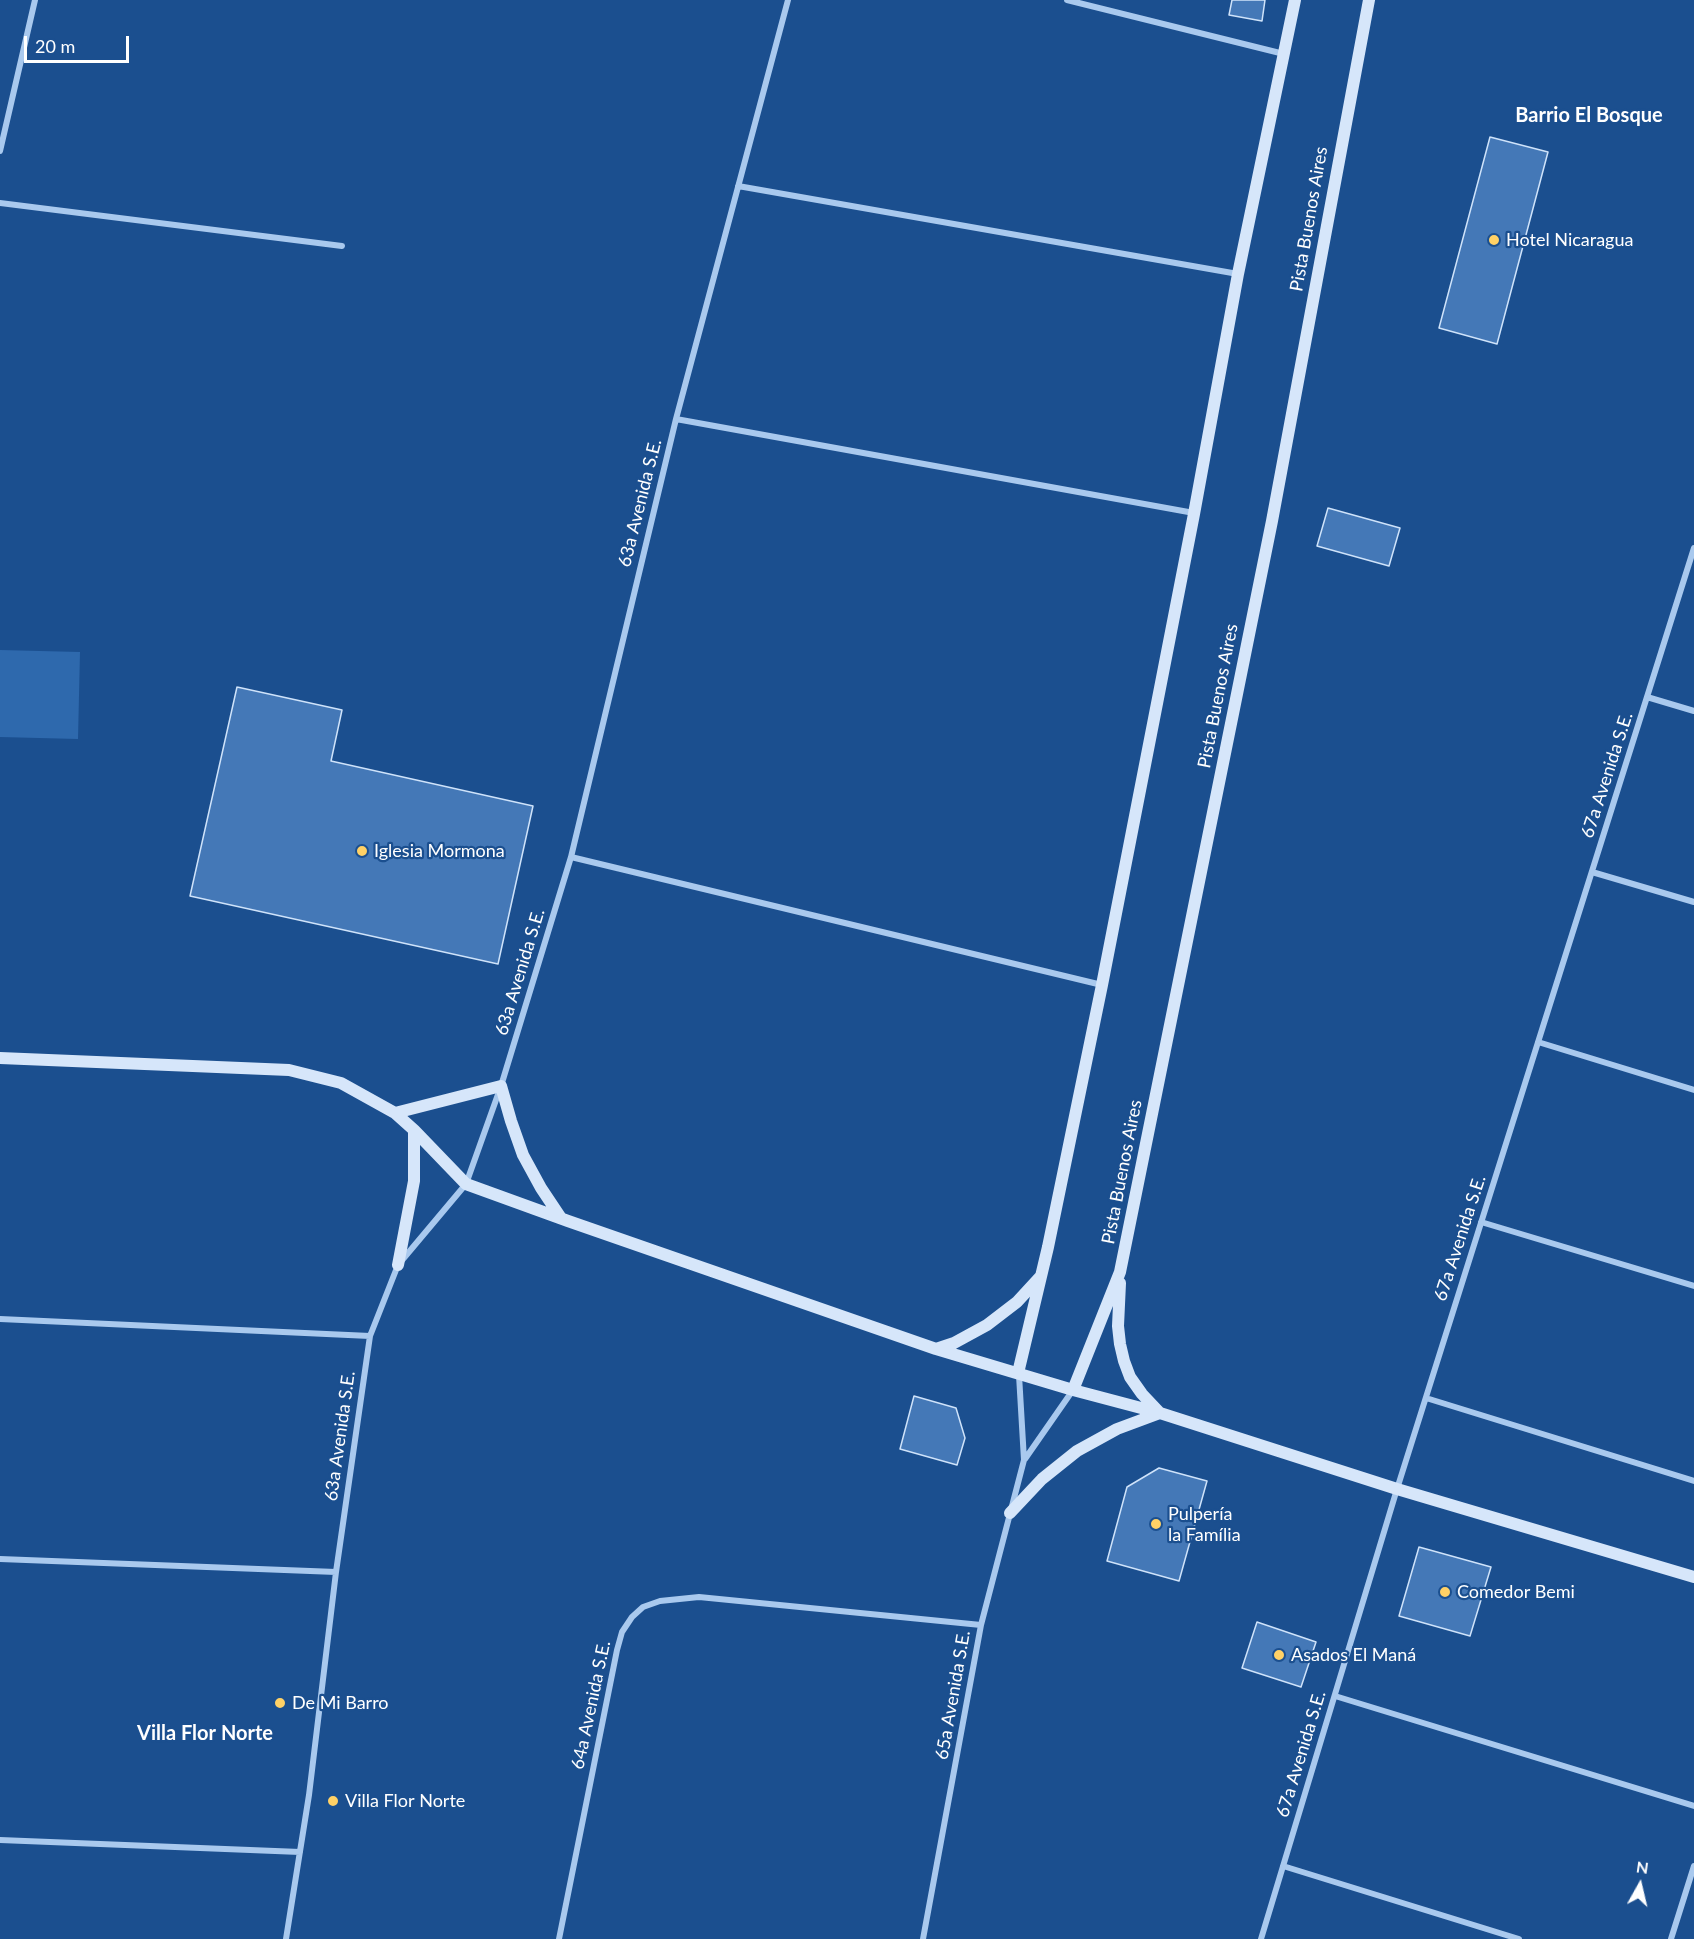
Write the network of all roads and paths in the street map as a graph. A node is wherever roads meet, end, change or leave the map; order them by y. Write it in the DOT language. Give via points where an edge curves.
graph roads {
  1 [pos="35,0"];
  2 [pos="788,0"];
  3 [pos="1067,0"];
  4 [pos="1295,0"];
  5 [pos="1369,0"];
  6 [pos="1284,54"];
  7 [pos="0,112"];
  8 [pos="10,114"];
  9 [pos="0,151"];
  10 [pos="738,186"];
  11 [pos="0,203"];
  12 [pos="342,246"];
  13 [pos="1238,274"];
  14 [pos="676,419"];
  15 [pos="1194,513"];
  16 [pos="1694,548"];
  17 [pos="1647,697"];
  18 [pos="1694,711"];
  19 [pos="571,857"];
  20 [pos="1592,872"];
  21 [pos="1694,902"];
  22 [pos="1102,986"];
  23 [pos="1538,1042"];
  24 [pos="0,1058"];
  25 [pos="501,1086"];
  26 [pos="1694,1090"];
  27 [pos="395,1113"];
  28 [pos="414,1130"];
  29 [pos="466,1184"];
  30 [pos="561,1218"];
  31 [pos="1481,1222"];
  32 [pos="398,1265"];
  33 [pos="1120,1272"];
  34 [pos="1042,1275"];
  35 [pos="1694,1286"];
  36 [pos="0,1319"];
  37 [pos="370,1336"];
  38 [pos="936,1349"];
  39 [pos="1018,1373"];
  40 [pos="1073,1390"];
  41 [pos="1426,1398"];
  42 [pos="1160,1413"];
  43 [pos="1024,1460"];
  44 [pos="1694,1481"];
  45 [pos="1397,1489"];
  46 [pos="1010,1513"];
  47 [pos="0,1560"];
  48 [pos="336,1572"];
  49 [pos="1694,1577"];
  50 [pos="981,1625"];
  51 [pos="1335,1696"];
  52 [pos="1694,1806"];
  53 [pos="0,1840"];
  54 [pos="300,1852"];
  55 [pos="1283,1866"];
  56 [pos="1694,1866"];
  57 [pos="286,1939"];
  58 [pos="560,1939"];
  59 [pos="923,1939"];
  60 [pos="1261,1939"];
  61 [pos="1519,1939"];
  62 [pos="1671,1939"];
  1 -- 8 [label="street"];
  2 -- 10 [label="street, 63a Avenida S.E."];
  3 -- 6 [label="street"];
  4 -- 6 [label="street"];
  5 -- 33 [label="street, Pista Buenos Aires" via="1269,533"];
  6 -- 13 [label="street"];
  7 -- 8 [label="street"];
  8 -- 9 [label="street"];
  10 -- 13 [label="street"];
  10 -- 14 [label="street, 63a Avenida S.E."];
  11 -- 12 [label="street"];
  13 -- 15 [label="street"];
  14 -- 15 [label="street"];
  14 -- 19 [label="street, 63a Avenida S.E."];
  15 -- 22 [label="street"];
  16 -- 17 [label="street, 67a Avenida S.E."];
  17 -- 18 [label="street"];
  17 -- 20 [label="street, 67a Avenida S.E."];
  19 -- 22 [label="street"];
  19 -- 25 [label="street, 63a Avenida S.E."];
  20 -- 21 [label="street"];
  20 -- 23 [label="street, 67a Avenida S.E."];
  22 -- 34 [label="street"];
  23 -- 26 [label="street"];
  23 -- 31 [label="street, 67a Avenida S.E."];
  24 -- 27 [label="street" via="289,1070 341,1083"];
  25 -- 27 [label="street"];
  25 -- 29 [label="street, 63a Avenida S.E."];
  25 -- 30 [label="street" via="524,1155"];
  27 -- 28 [label="street"];
  28 -- 29 [label="street"];
  28 -- 32 [label="street" via="414,1181"];
  29 -- 30 [label="street"];
  29 -- 32 [label="street, 63a Avenida S.E."];
  30 -- 38 [label="street"];
  31 -- 35 [label="street"];
  31 -- 41 [label="street, 67a Avenida S.E."];
  32 -- 37 [label="street, 63a Avenida S.E."];
  33 -- 40 [label="street, Pista Buenos Aires"];
  33 -- 42 [label="street" via="1118,1326 1124,1361 1142,1394"];
  34 -- 38 [label="street" via="1002,1314 971,1334"];
  34 -- 39 [label="street"];
  36 -- 37 [label="street"];
  37 -- 48 [label="street, 63a Avenida S.E."];
  38 -- 39 [label="street"];
  39 -- 40 [label="street"];
  39 -- 43 [label="street, 65a Avenida S.E."];
  40 -- 42 [label="street"];
  40 -- 43 [label="street, 65a Avenida S.E."];
  41 -- 44 [label="street"];
  41 -- 45 [label="street, 67a Avenida S.E."];
  42 -- 45 [label="street"];
  42 -- 46 [label="street" via="1077,1451 1042,1479"];
  43 -- 46 [label="street, 65a Avenida S.E."];
  45 -- 49 [label="street"];
  45 -- 51 [label="street, 67a Avenida S.E."];
  46 -- 50 [label="street, 65a Avenida S.E."];
  47 -- 48 [label="street"];
  48 -- 54 [label="street, 63a Avenida S.E."];
  50 -- 58 [label="street, 64a Avenida S.E." via="699,1597 643,1607 622,1632 617,1650"];
  50 -- 59 [label="street, 65a Avenida S.E."];
  51 -- 52 [label="street"];
  51 -- 55 [label="street, 67a Avenida S.E."];
  53 -- 54 [label="street"];
  54 -- 57 [label="street, 63a Avenida S.E."];
  55 -- 60 [label="street, 67a Avenida S.E."];
  55 -- 61 [label="street"];
  56 -- 62 [label="street"];
}
